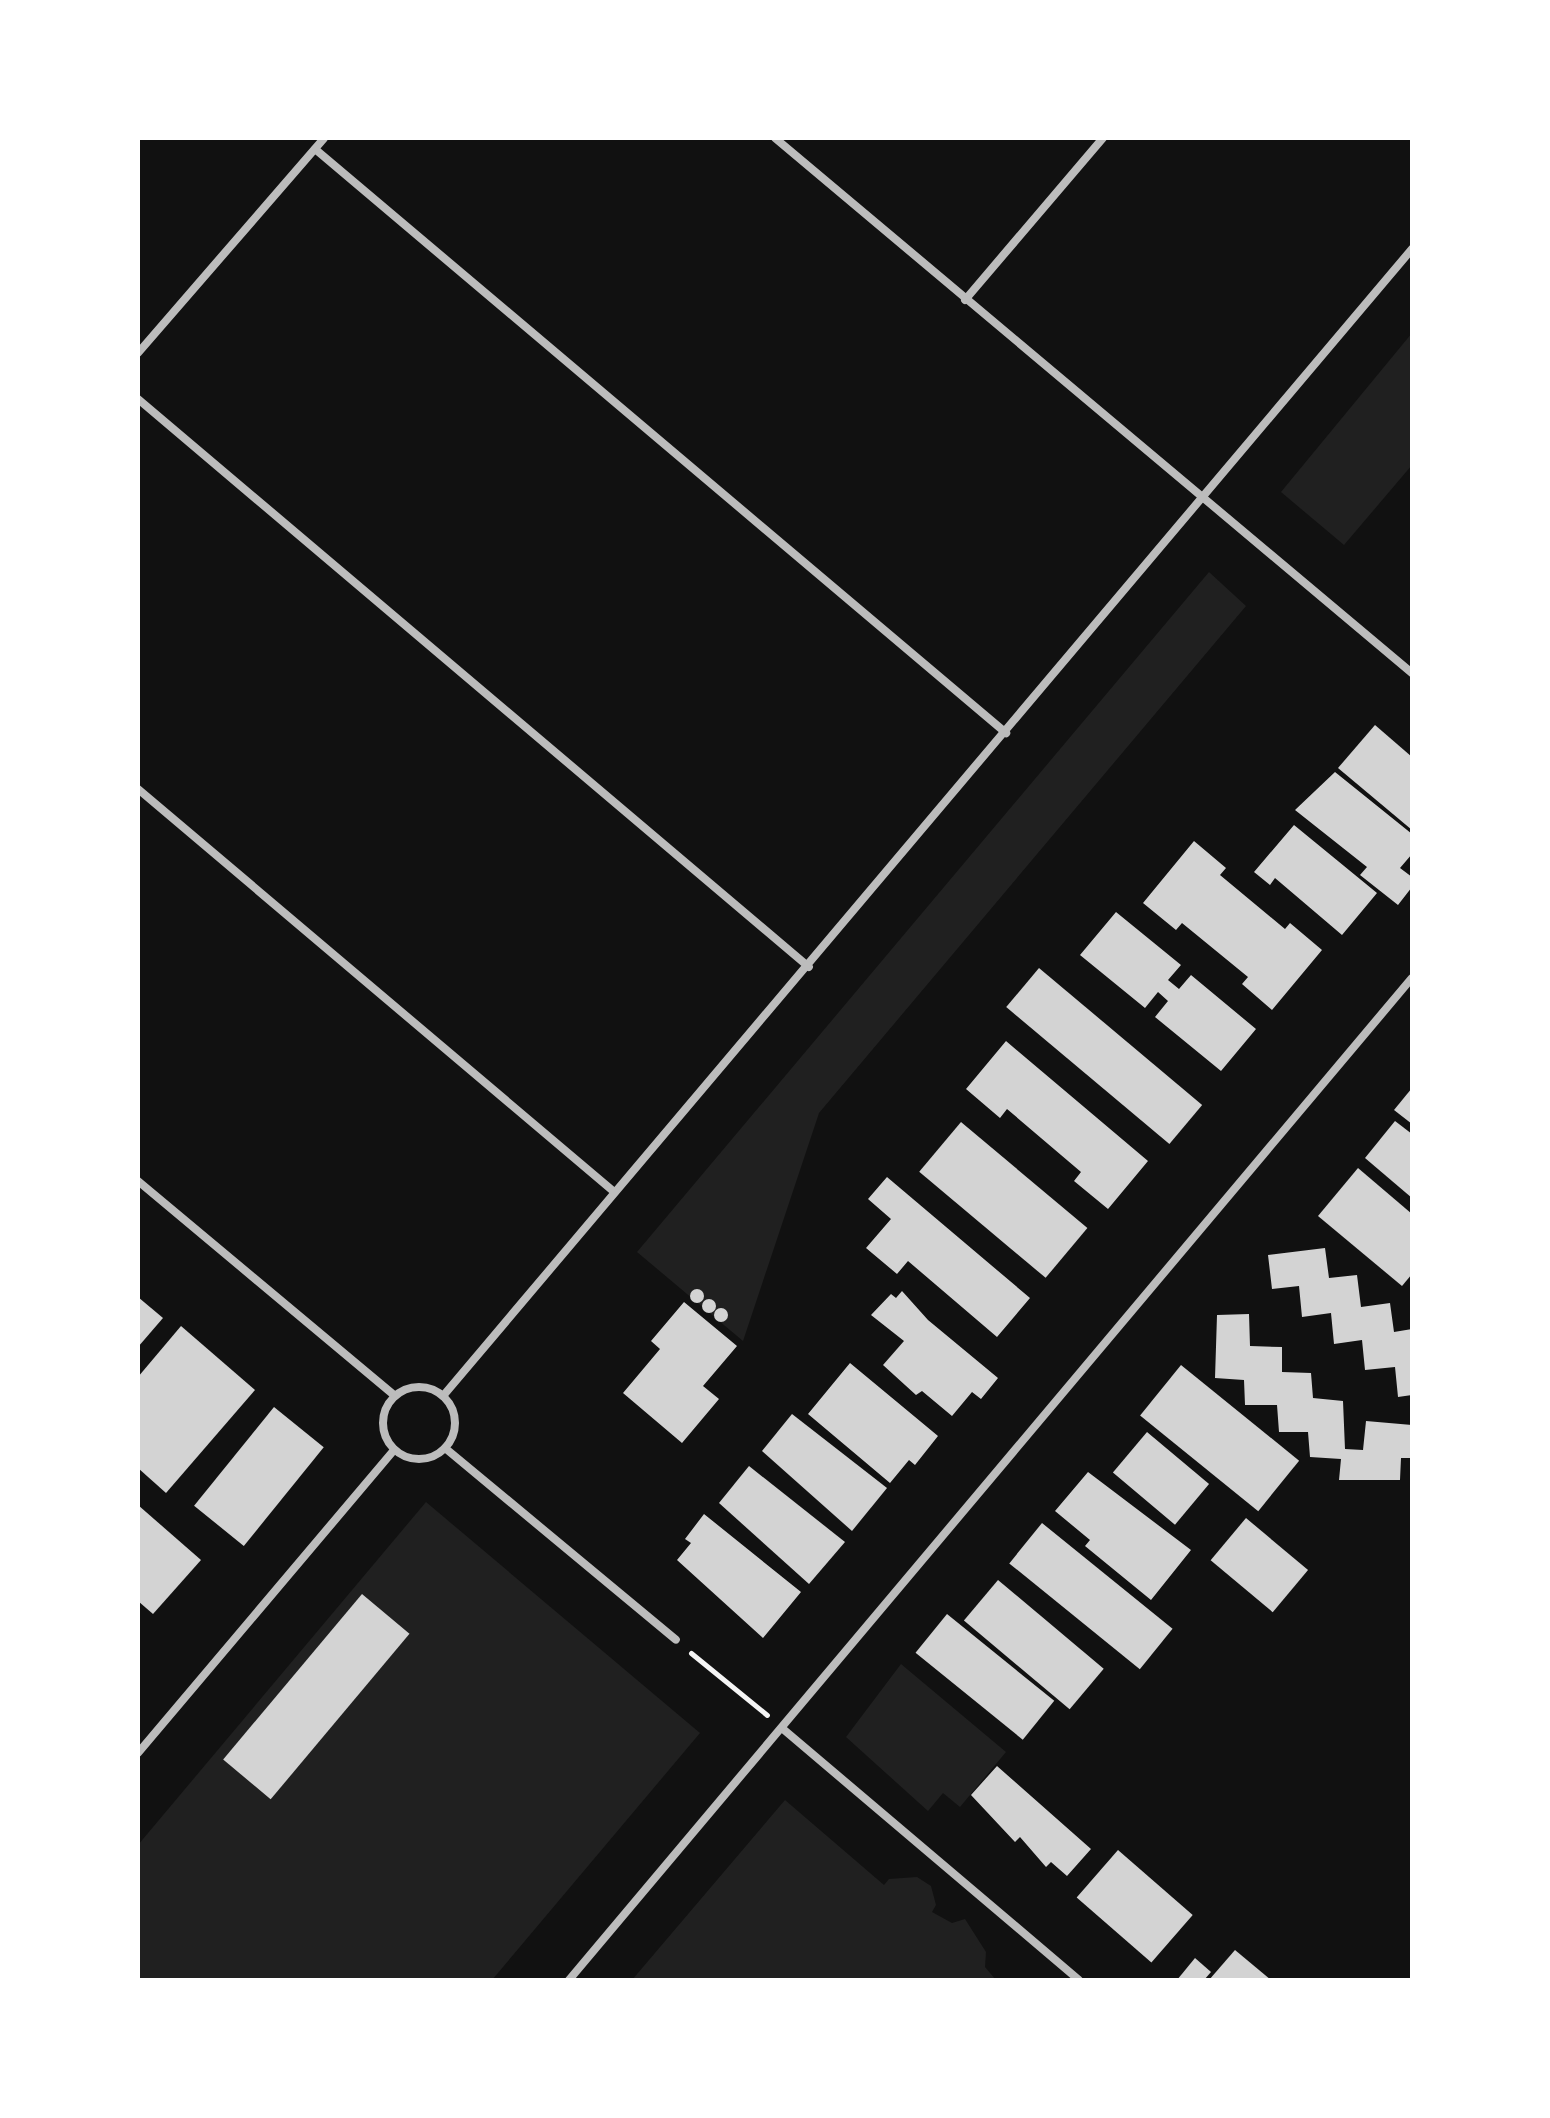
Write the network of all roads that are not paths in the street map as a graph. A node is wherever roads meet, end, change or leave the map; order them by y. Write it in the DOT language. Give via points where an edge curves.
graph roads {
  1 [pos="324,138"];
  2 [pos="775,138"];
  3 [pos="1103,138"];
  4 [pos="315,149"];
  5 [pos="1412,249"];
  6 [pos="965,300"];
  7 [pos="138,353"];
  8 [pos="138,399"];
  9 [pos="1204,499"];
  10 [pos="1412,673"];
  11 [pos="1006,733"];
  12 [pos="138,789"];
  13 [pos="809,967"];
  14 [pos="1412,978"];
  15 [pos="138,1181"];
  16 [pos="613,1191"];
  17 [pos="395,1396"];
  18 [pos="443,1396"];
  19 [pos="445,1448"];
  20 [pos="394,1450"];
  21 [pos="676,1640"];
  22 [pos="783,1729"];
  23 [pos="138,1753"];
  24 [pos="569,1980"];
  25 [pos="1079,1980"];
  1 -- 4 [label="street"];
  2 -- 6 [label="street"];
  3 -- 6 [label="street"];
  4 -- 7 [label="street"];
  4 -- 11 [label="street"];
  5 -- 9 [label="street"];
  6 -- 9 [label="street"];
  8 -- 13 [label="street"];
  9 -- 10 [label="street"];
  9 -- 11 [label="street"];
  11 -- 13 [label="street"];
  12 -- 16 [label="street"];
  13 -- 16 [label="street"];
  14 -- 22 [label="street"];
  15 -- 17 [label="street"];
  16 -- 18 [label="street"];
  17 -- 18 [label="street" via="419,1387"];
  17 -- 20 [label="street" via="382,1426"];
  18 -- 19 [label="street" via="455,1422"];
  19 -- 20 [label="street" via="420,1460"];
  19 -- 21 [label="street"];
  20 -- 23 [label="street"];
  22 -- 24 [label="street"];
  22 -- 25 [label="street"];
}
